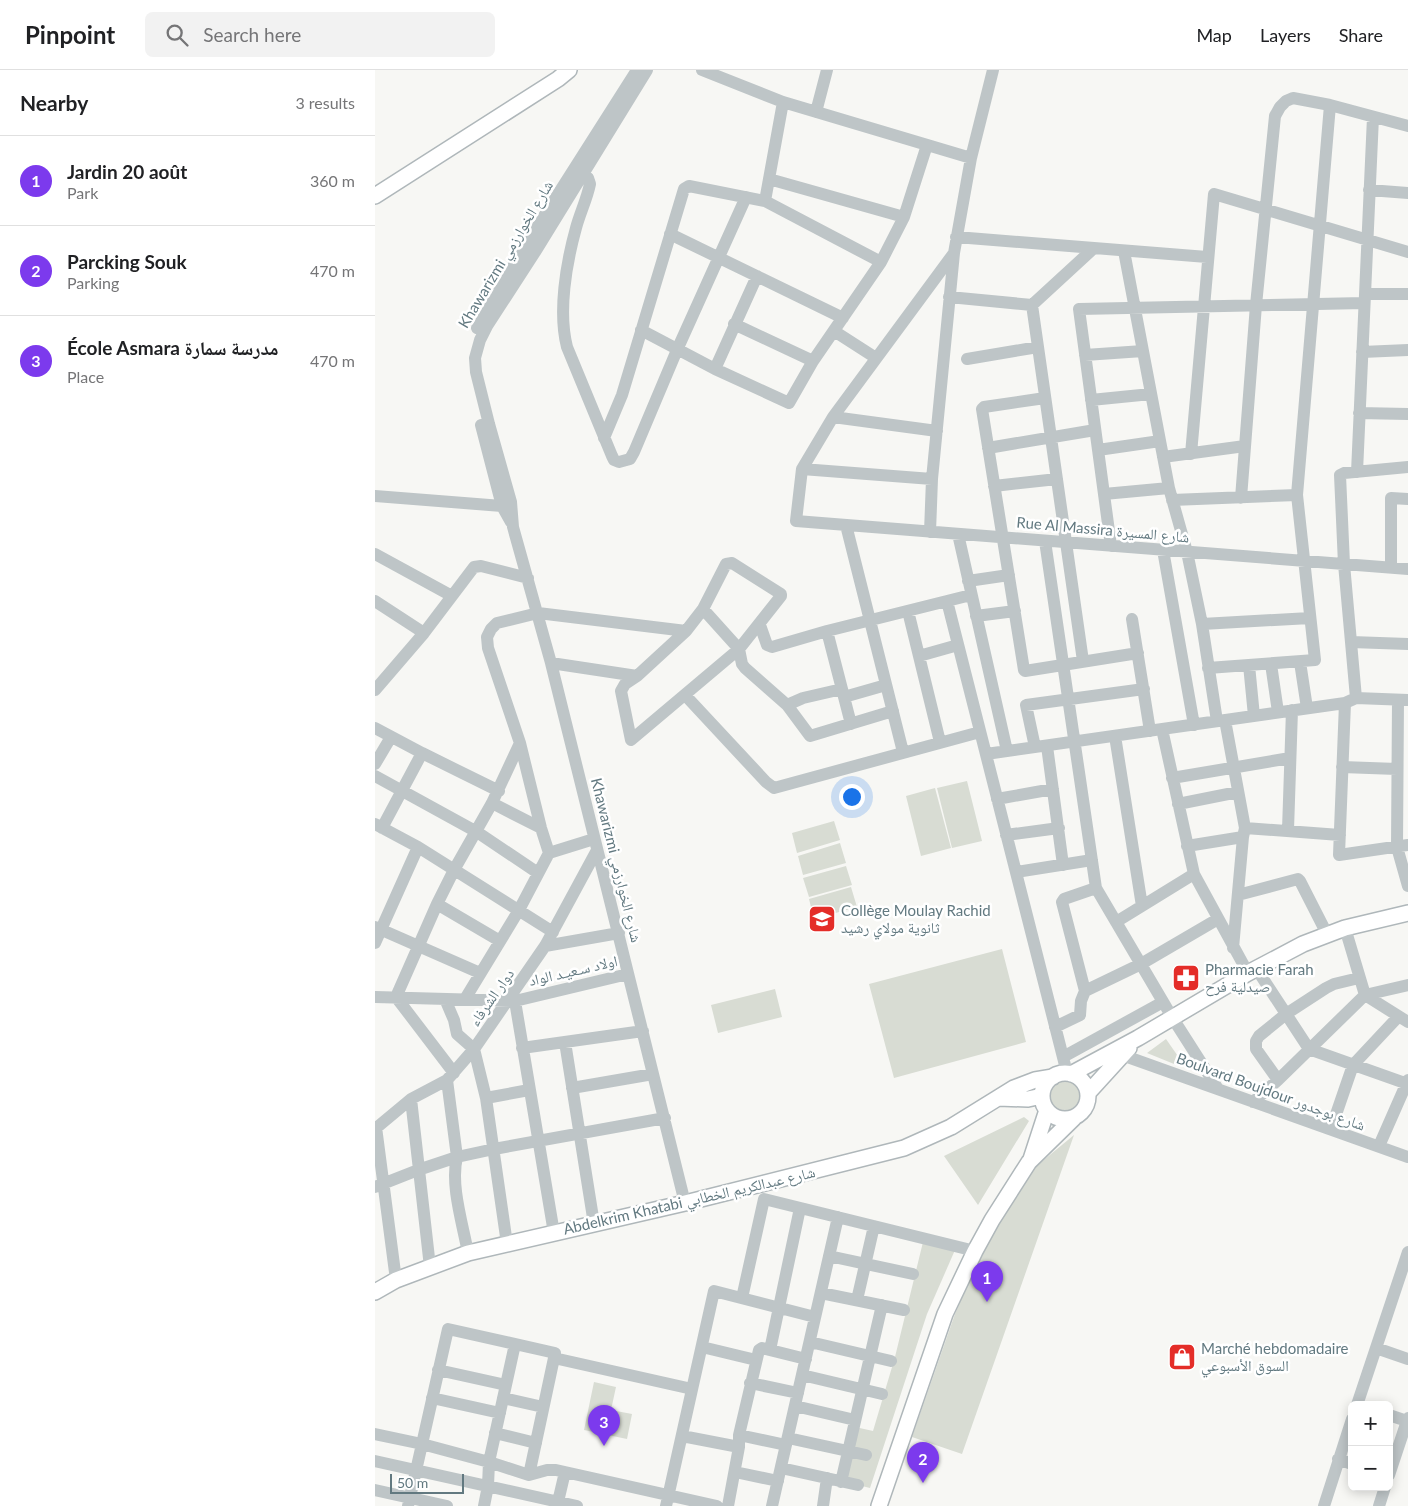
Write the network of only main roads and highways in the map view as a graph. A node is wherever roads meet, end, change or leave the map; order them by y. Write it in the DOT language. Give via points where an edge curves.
graph roads {
  1 [pos="569,70"];
  2 [pos="375,196"];
  3 [pos="1408,913"];
  4 [pos="1138,1038"];
  5 [pos="1064,1075"];
  6 [pos="1088,1092"];
  7 [pos="998,1098"];
  8 [pos="1045,1103"];
  9 [pos="1074,1118"];
  10 [pos="1029,1162"];
  11 [pos="375,1292"];
  12 [pos="879,1506"];
  1 -- 2 [label="main road"];
  3 -- 4 [label="main road" via="1345,928 1303,944 1252,970"];
  4 -- 5 [label="main road, Abdelkrim Khatabi شارع عبدالكريم الخطابي"];
  4 -- 6 [label="main road"];
  5 -- 6 [label="main road" via="1083,1081"];
  5 -- 7 [label="main road, Abdelkrim Khatabi شارع عبدالكريم الخطابي" via="1035,1080"];
  5 -- 8 [label="main road" via="1045,1085"];
  6 -- 9 [label="main road" via="1085,1108"];
  7 -- 8 [label="main road"];
  7 -- 11 [label="main road, Abdelkrim Khatabi شارع عبدالكريم الخطابي" via="951,1127 904,1148 468,1253 396,1280"];
  8 -- 9 [label="main road" via="1056,1118"];
  8 -- 10 [label="main road"];
  9 -- 10 [label="main road"];
  10 -- 12 [label="main road" via="975,1250 945,1314"];
}
